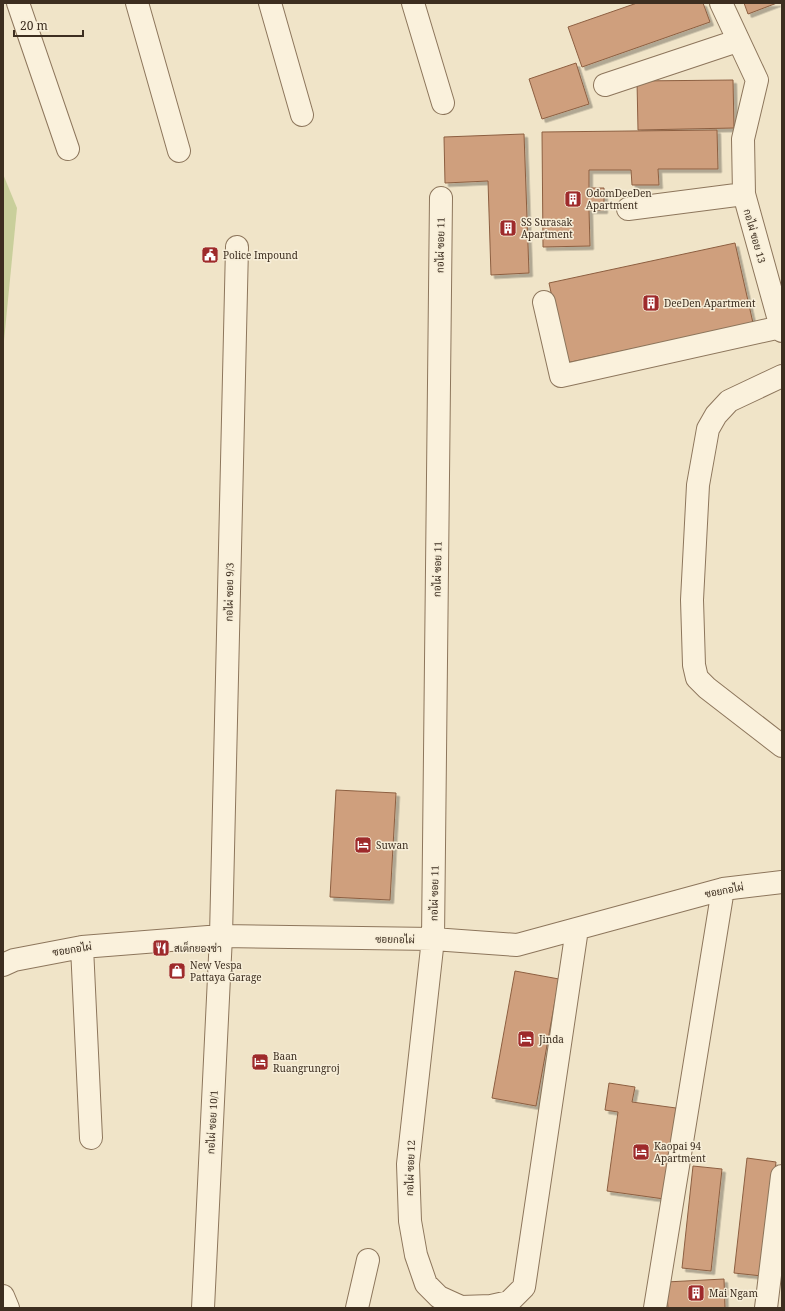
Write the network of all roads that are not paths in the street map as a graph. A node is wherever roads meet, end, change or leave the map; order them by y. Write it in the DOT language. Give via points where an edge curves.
graph roads {
  1 [pos="18,3"];
  2 [pos="137,3"];
  3 [pos="270,3"];
  4 [pos="413,3"];
  5 [pos="721,3"];
  6 [pos="737,41"];
  7 [pos="605,85"];
  8 [pos="443,104"];
  9 [pos="302,115"];
  10 [pos="68,149"];
  11 [pos="180,151"];
  12 [pos="744,194"];
  13 [pos="441,198"];
  14 [pos="628,209"];
  15 [pos="237,247"];
  16 [pos="544,302"];
  17 [pos="782,329"];
  18 [pos="782,376"];
  19 [pos="782,746"];
  20 [pos="782,882"];
  21 [pos="723,889"];
  22 [pos="577,929"];
  23 [pos="221,936"];
  24 [pos="433,939"];
  25 [pos="82,947"];
  26 [pos="3,965"];
  27 [pos="91,1138"];
  28 [pos="782,1176"];
  29 [pos="368,1260"];
  30 [pos="3,1296"];
  31 [pos="8,1308"];
  32 [pos="203,1308"];
  33 [pos="357,1308"];
  34 [pos="655,1308"];
  35 [pos="766,1308"];
  1 -- 10 [label="street"];
  2 -- 11 [label="street"];
  3 -- 9 [label="street"];
  4 -- 8 [label="street"];
  5 -- 6 [label="street, กอไผ่ ซอย 13"];
  6 -- 7 [label="street"];
  6 -- 12 [label="street, กอไผ่ ซอย 13" via="757,80 743,140"];
  12 -- 14 [label="street"];
  12 -- 17 [label="street, กอไผ่ ซอย 13"];
  13 -- 24 [label="street, กอไผ่ ซอย 11"];
  15 -- 23 [label="street, กอไผ่ ซอย 9/3"];
  16 -- 17 [label="street" via="561,376"];
  18 -- 19 [label="street" via="729,401 708,429 698,486 692,600 694,665 697,678"];
  20 -- 21 [label="street, ซอยกอไผ่"];
  21 -- 22 [label="street, ซอยกอไผ่"];
  21 -- 34 [label="street"];
  22 -- 24 [label="street, ซอยกอไผ่" via="517,945"];
  22 -- 24 [label="street, กอไผ่ ซอย 12" via="524,1287 509,1302 490,1306 461,1307 439,1297 426,1284 416,1255 410,1222 408,1164"];
  23 -- 24 [label="street, ซอยกอไผ่"];
  23 -- 25 [label="street, ซอยกอไผ่"];
  23 -- 32 [label="street, กอไผ่ ซอย 10/1"];
  25 -- 26 [label="street, ซอยกอไผ่" via="14,960"];
  25 -- 27 [label="street"];
  28 -- 35 [label="street"];
  29 -- 33 [label="street"];
  30 -- 31 [label="street"];
}
